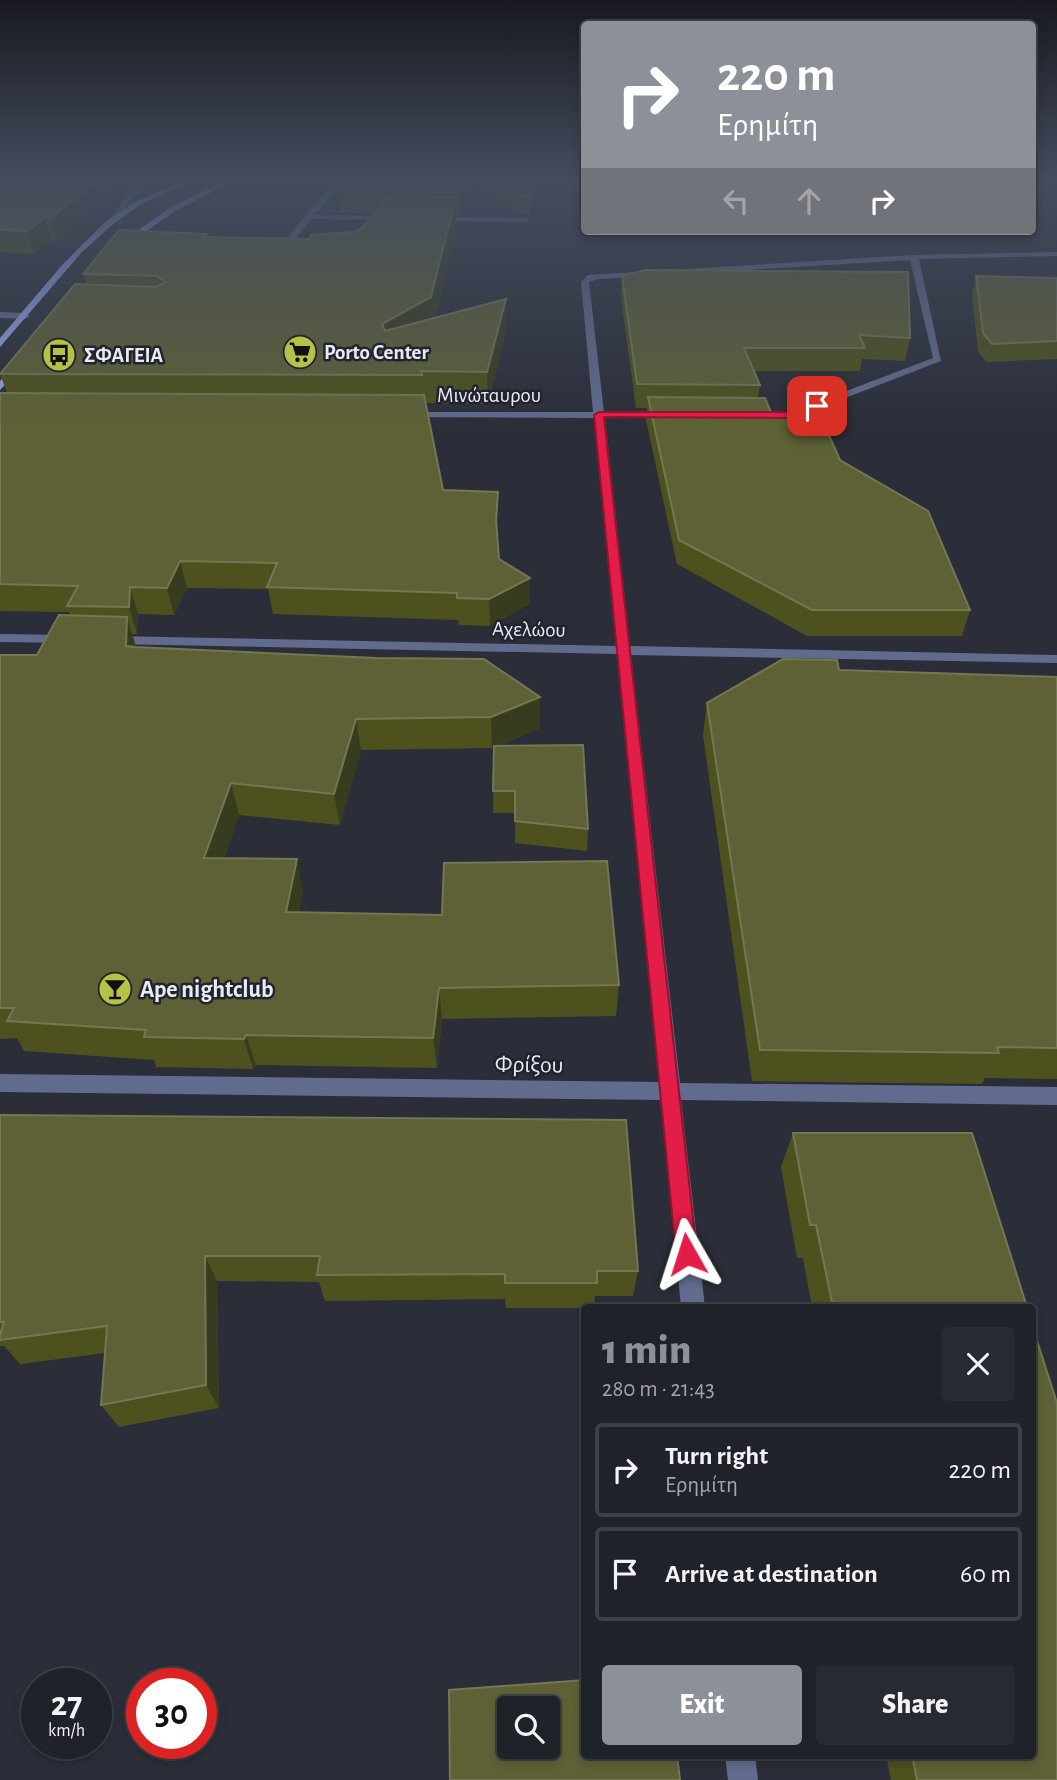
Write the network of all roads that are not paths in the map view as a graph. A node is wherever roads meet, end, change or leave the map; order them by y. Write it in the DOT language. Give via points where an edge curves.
graph roads {
  1 [pos="70,263"];
  2 [pos="813,263"];
  3 [pos="915,263"];
  4 [pos="0,315"];
  5 [pos="26,316"];
  6 [pos="0,344"];
  7 [pos="24,358"];
  8 [pos="0,387"];
  9 [pos="395,414"];
  10 [pos="599,415"];
  11 [pos="682,415"];
  12 [pos="737,415"];
  13 [pos="0,638"];
  14 [pos="624,652"];
  15 [pos="1057,659"];
  16 [pos="0,1083"];
  17 [pos="670,1092"];
  18 [pos="1057,1096"];
  19 [pos="693,1304"];
  20 [pos="740,1759"];
  21 [pos="743,1780"];
  1 -- 5 [label="main road"];
  2 -- 10 [label="street" via="588,278"];
  3 -- 12 [label="street" via="938,359 792,415"];
  4 -- 5 [label="street"];
  5 -- 6 [label="main road"];
  7 -- 8 [label="main road"];
  9 -- 10 [label="street, Μινώταυρου"];
  10 -- 11 [label="street, Μινώταυρου"];
  10 -- 14 [label="street"];
  13 -- 14 [label="street, Αχελώου"];
  14 -- 15 [label="street, Αχελώου"];
  14 -- 17 [label="street"];
  16 -- 17 [label="street, Φρίξου"];
  17 -- 18 [label="street, Φρίξου"];
  17 -- 19 [label="street"];
  20 -- 21 [label="street"];
}
